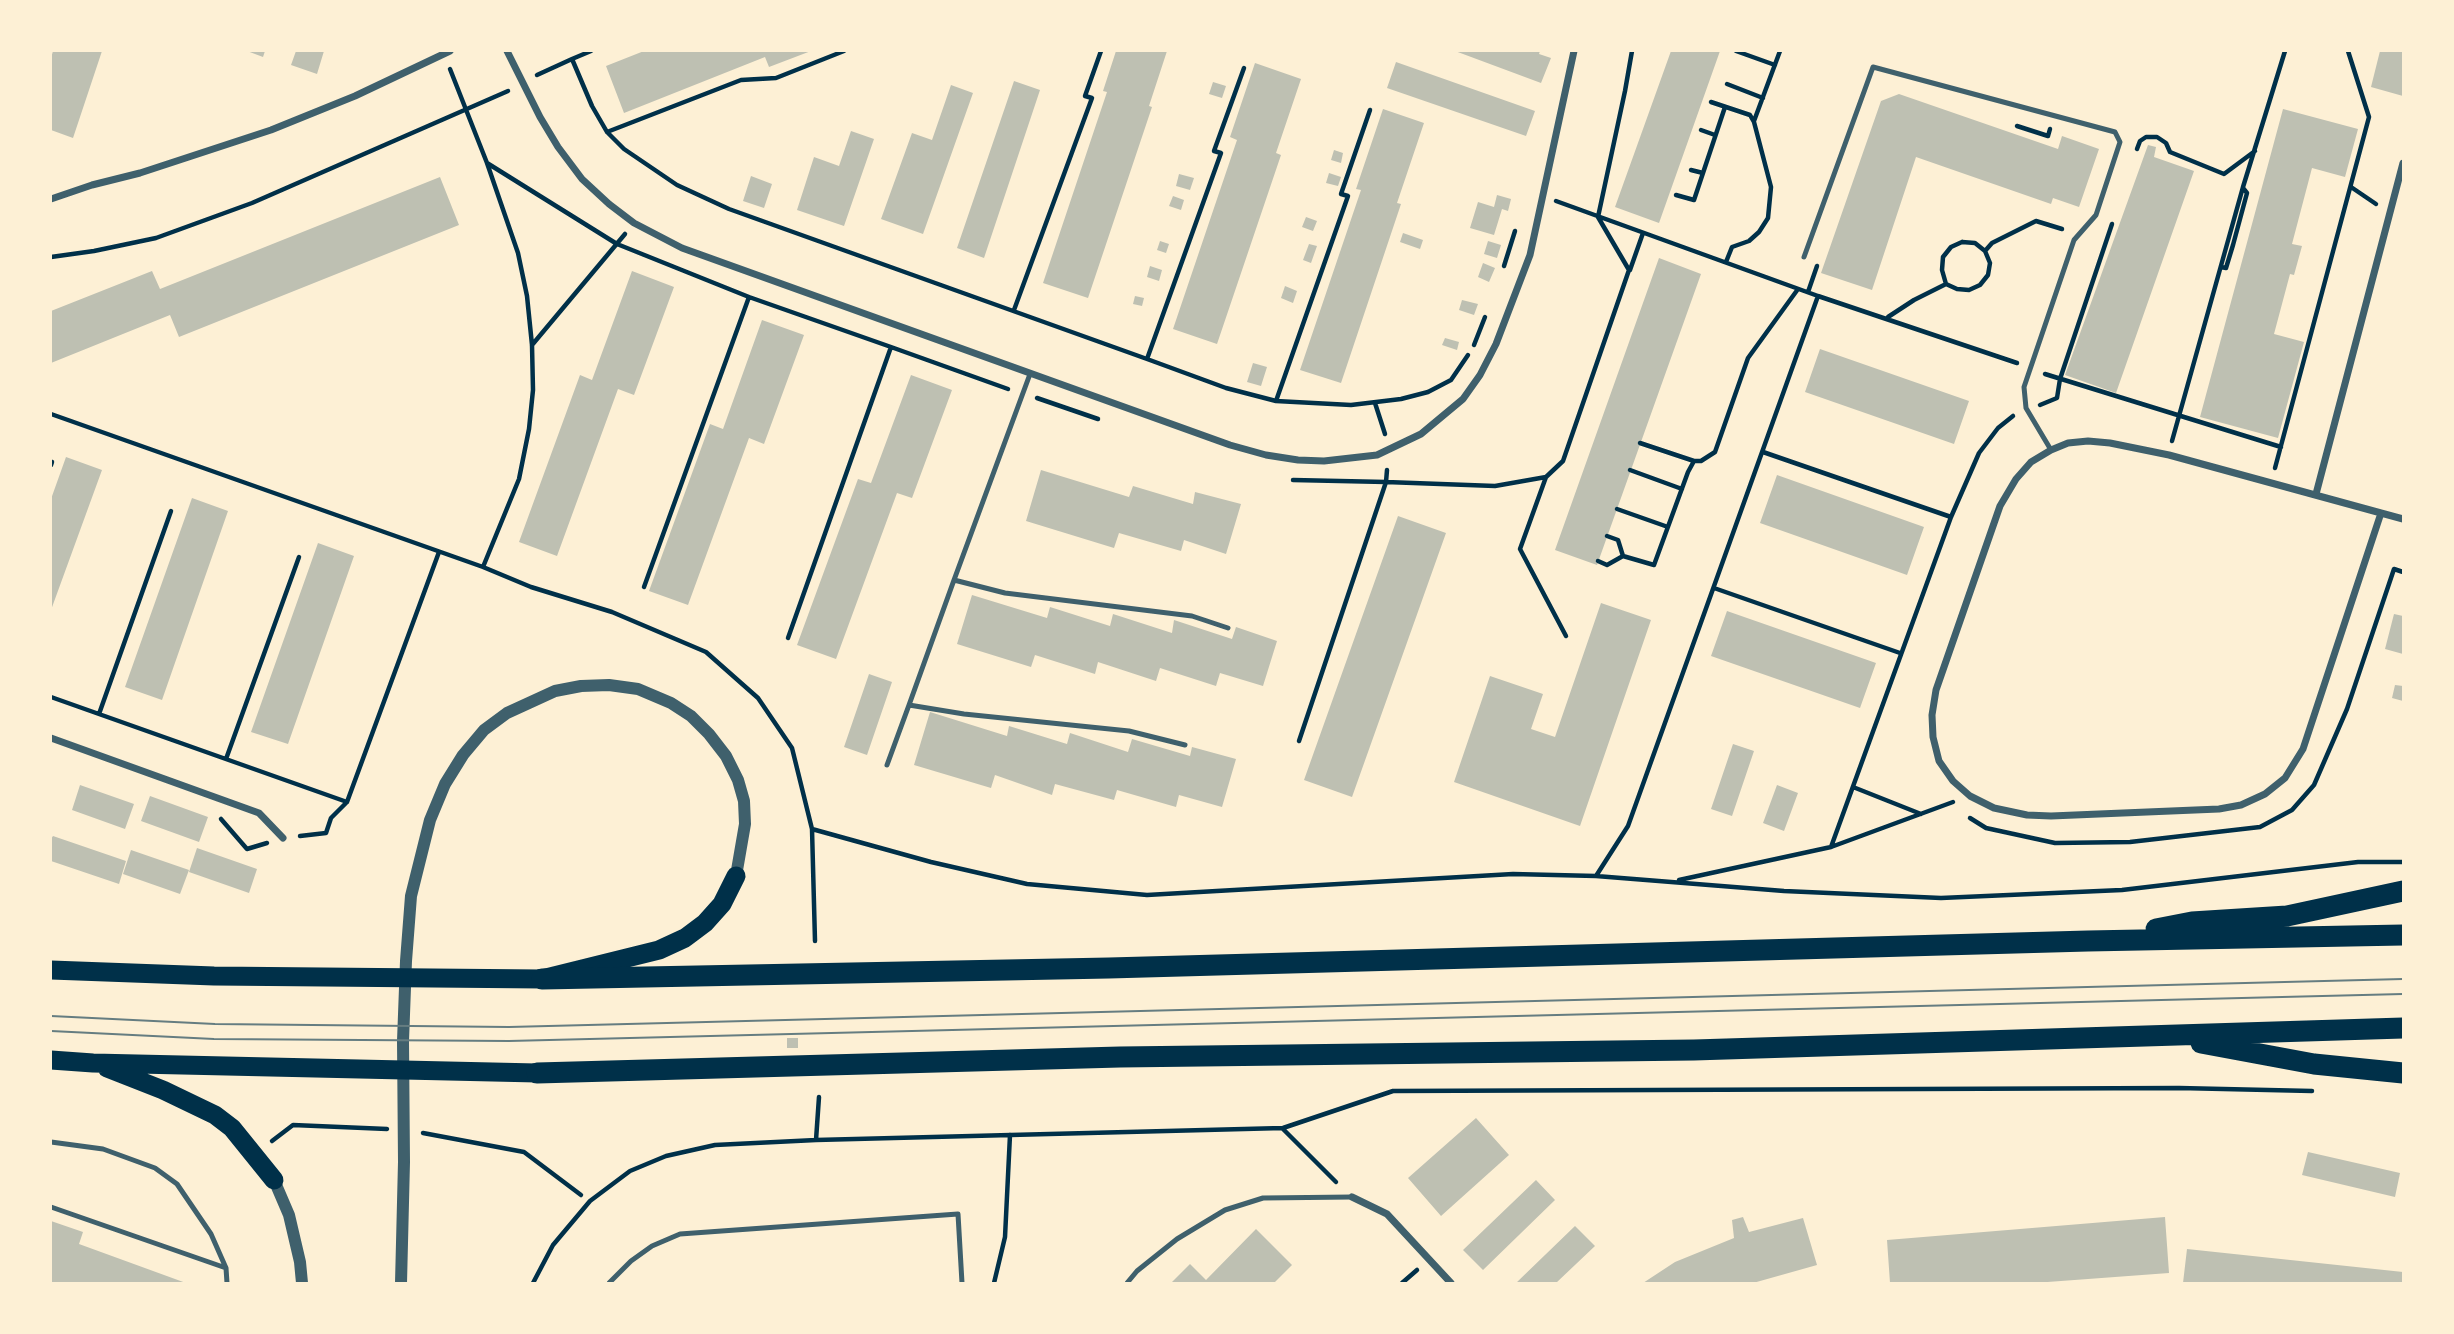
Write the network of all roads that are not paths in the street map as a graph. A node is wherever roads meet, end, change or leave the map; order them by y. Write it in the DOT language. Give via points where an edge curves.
graph roads {
  1 [pos="507,51"];
  2 [pos="1573,51"];
  3 [pos="447,52"];
  4 [pos="2403,163"];
  5 [pos="51,199"];
  6 [pos="1804,257"];
  7 [pos="1030,374"];
  8 [pos="2051,450"];
  9 [pos="2316,494"];
  10 [pos="2381,513"];
  11 [pos="2403,519"];
  12 [pos="954,580"];
  13 [pos="1228,628"];
  14 [pos="909,705"];
  15 [pos="51,738"];
  16 [pos="1185,745"];
  17 [pos="887,765"];
  18 [pos="283,838"];
  19 [pos="736,876"];
  20 [pos="2403,891"];
  21 [pos="2403,936"];
  22 [pos="2088,940"];
  23 [pos="51,970"];
  24 [pos="542,979"];
  25 [pos="2403,1028"];
  26 [pos="2157,1035"];
  27 [pos="51,1060"];
  28 [pos="93,1063"];
  29 [pos="537,1073"];
  30 [pos="2403,1073"];
  31 [pos="51,1142"];
  32 [pos="274,1180"];
  33 [pos="1352,1197"];
  34 [pos="51,1207"];
  35 [pos="226,1268"];
  36 [pos="227,1283"];
  37 [pos="302,1283"];
  38 [pos="401,1283"];
  39 [pos="609,1283"];
  40 [pos="962,1283"];
  41 [pos="1127,1283"];
  42 [pos="1451,1283"];
  1 -- 7 [label="street" via="558,148 582,179 634,223 682,248"];
  2 -- 7 [label="street" via="1544,197 1513,305 1480,375 1463,399 1421,434 1364,457 1298,460 1230,445"];
  3 -- 5 [label="street" via="271,130"];
  4 -- 9 [label="street"];
  6 -- 8 [label="lane" via="1873,66 2115,132 2120,142 2096,215 2074,240 2024,387 2026,408"];
  7 -- 12 [label="lane"];
  8 -- 9 [label="street" via="2068,443 2110,443"];
  8 -- 10 [label="street" via="2031,462 2000,506 1936,690 1932,715 1939,761 1953,781 1994,808 2027,815 2219,809 2265,794 2285,778 2303,749"];
  9 -- 10 [label="street"];
  10 -- 11 [label="street"];
  12 -- 13 [label="lane" via="1005,593 1192,616"];
  12 -- 14 [label="lane"];
  14 -- 16 [label="lane" via="1129,731"];
  14 -- 17 [label="lane"];
  15 -- 18 [label="street" via="259,813"];
  19 -- 24 [label="highway" via="722,904 685,938 659,950"];
  19 -- 38 [label="street" via="743,847 744,802 726,756 691,716 671,703 638,689 609,685 555,691 507,713 484,730 463,755 430,820 411,896 403,1041"];
  20 -- 22 [label="highway" via="2287,916 2192,922"];
  21 -- 22 [label="highway"];
  22 -- 24 [label="highway"];
  23 -- 24 [label="highway"];
  25 -- 26 [label="highway"];
  26 -- 29 [label="highway" via="1695,1050 1120,1057"];
  26 -- 30 [label="highway" via="2314,1064"];
  27 -- 28 [label="highway"];
  28 -- 29 [label="highway"];
  28 -- 32 [label="highway" via="215,1115 232,1128"];
  31 -- 35 [label="lane" via="103,1149 155,1168 177,1184 211,1234"];
  32 -- 37 [label="street" via="289,1215"];
  33 -- 41 [label="lane" via="1263,1198 1225,1210 1177,1239"];
  33 -- 42 [label="street" via="1387,1214"];
  34 -- 35 [label="lane"];
  35 -- 36 [label="lane"];
  39 -- 40 [label="lane" via="652,1246 680,1234 957,1214"];
}
